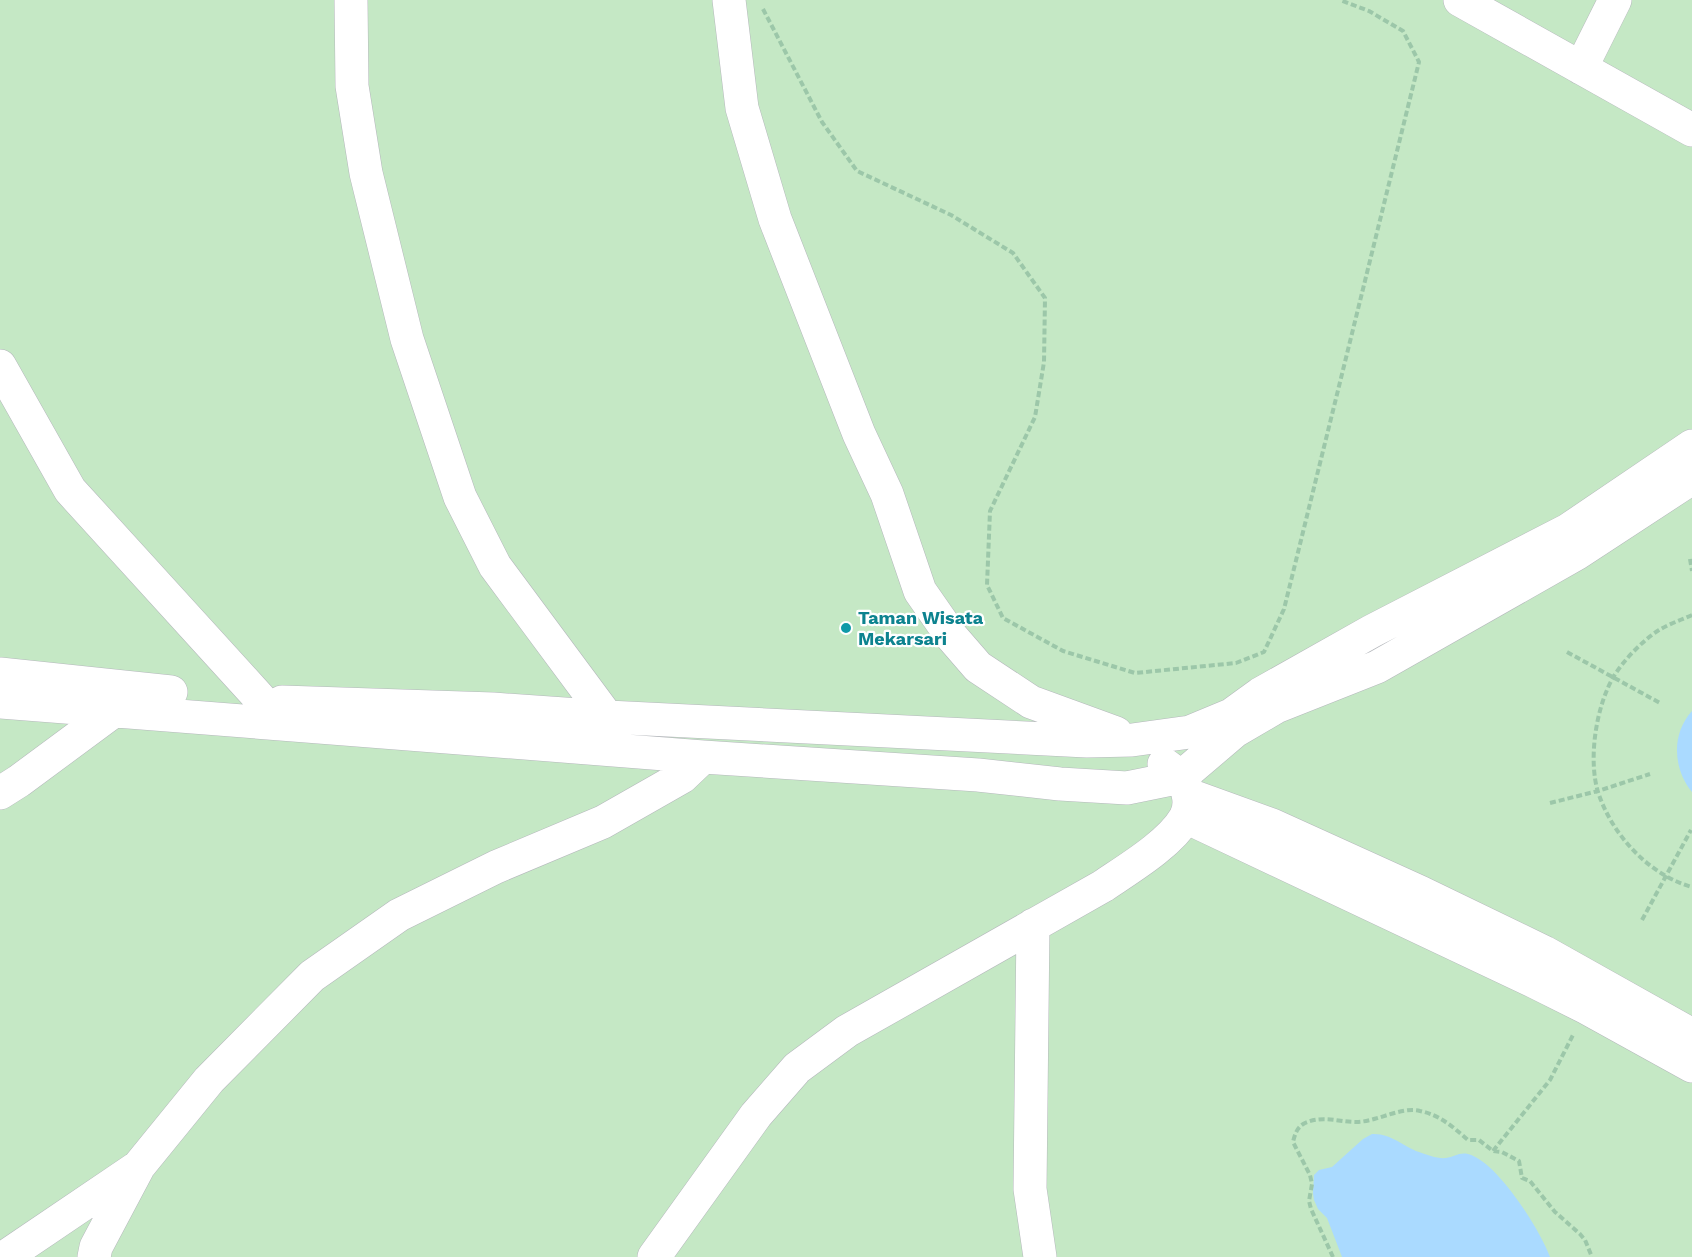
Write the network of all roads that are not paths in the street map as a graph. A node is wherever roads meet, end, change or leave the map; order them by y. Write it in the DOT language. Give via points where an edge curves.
graph roads {
  1 [pos="351,0"];
  2 [pos="729,0"];
  3 [pos="1460,0"];
  4 [pos="1616,0"];
  5 [pos="1581,68"];
  6 [pos="1692,130"];
  7 [pos="0,366"];
  8 [pos="1692,446"];
  9 [pos="1692,478"];
  10 [pos="0,674"];
  11 [pos="0,702"];
  12 [pos="263,702"];
  13 [pos="115,710"];
  14 [pos="607,717"];
  15 [pos="1132,740"];
  16 [pos="703,757"];
  17 [pos="0,793"];
  18 [pos="1185,796"];
  19 [pos="1033,925"];
  20 [pos="1692,1035"];
  21 [pos="1692,1066"];
  22 [pos="138,1166"];
  23 [pos="5,1257"];
  24 [pos="94,1257"];
  25 [pos="654,1257"];
  26 [pos="1040,1257"];
  1 -- 14 [label="lane" via="352,86 366,173 406,339 460,497 495,566"];
  2 -- 15 [label="lane" via="742,108 775,219 859,434 887,494 920,591 978,667 1031,702"];
  3 -- 5 [label="lane"];
  4 -- 5 [label="lane"];
  5 -- 6 [label="lane"];
  7 -- 12 [label="lane" via="70,490"];
  8 -- 15 [label="lane" via="1568,530 1372,631 1260,694 1231,715 1190,732"];
  9 -- 18 [label="lane" via="1576,554 1387,661 1276,707 1235,731"];
  10 -- 12 [label="lane"];
  11 -- 13 [label="lane"];
  12 -- 14 [label="lane" via="493,709"];
  13 -- 16 [label="lane"];
  13 -- 17 [label="lane"];
  14 -- 15 [label="lane"];
  15 -- 18 [label="lane"];
  16 -- 18 [label="lane" via="978,775"];
  16 -- 22 [label="lane" via="682,777 603,822 496,867 399,915 312,976 209,1080"];
  18 -- 19 [label="lane" via="1174,832 1143,859"];
  18 -- 20 [label="lane" via="1272,825 1422,893 1544,952"];
  18 -- 21 [label="lane"];
  19 -- 25 [label="lane" via="847,1031 797,1068 756,1115"];
  19 -- 26 [label="lane" via="1030,1189"];
  22 -- 23 [label="lane"];
  22 -- 24 [label="lane"];
}
